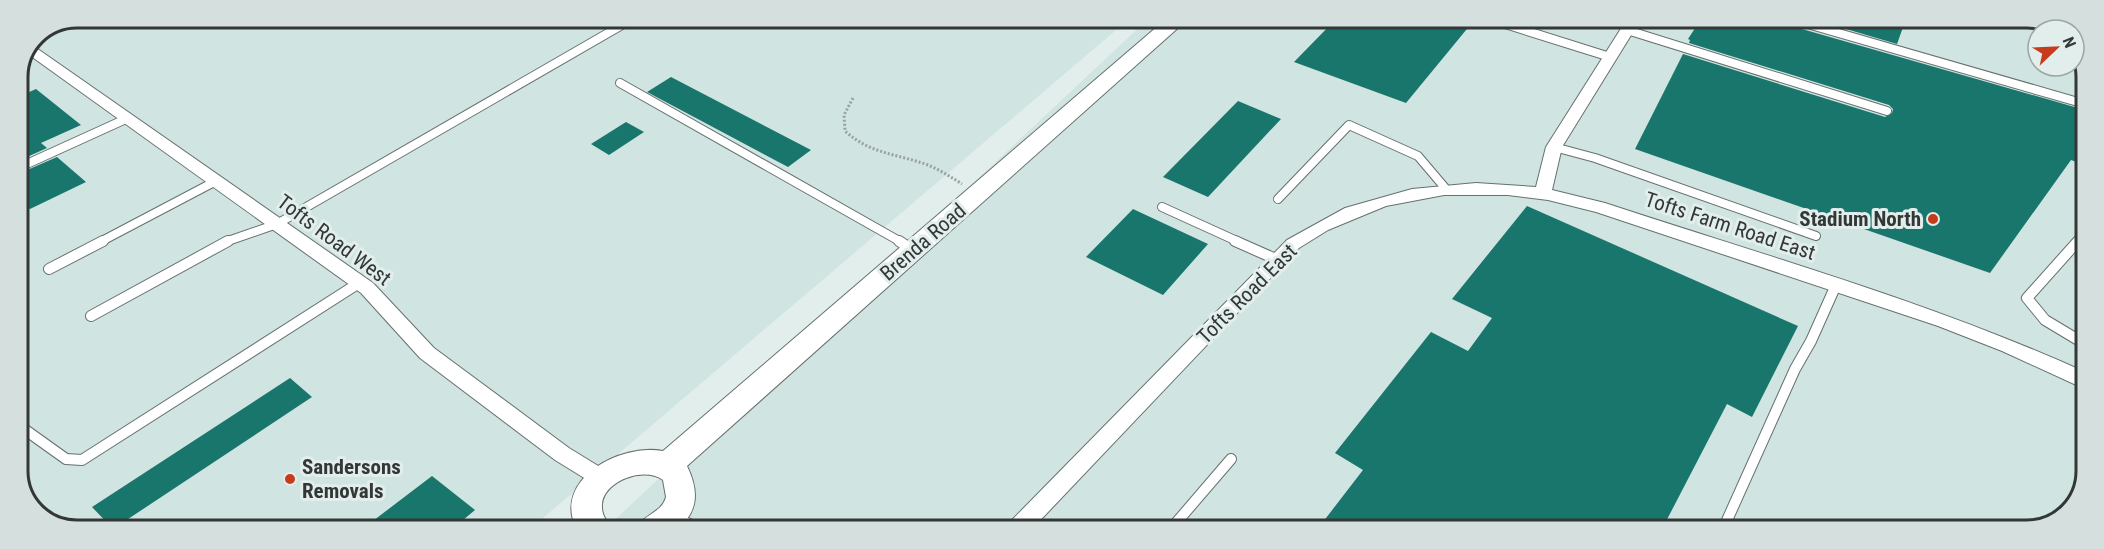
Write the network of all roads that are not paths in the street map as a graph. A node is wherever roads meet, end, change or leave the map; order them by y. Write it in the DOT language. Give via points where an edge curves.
graph roads {
  1 [pos="617,28"];
  2 [pos="1168,28"];
  3 [pos="1518,28"];
  4 [pos="1629,28"];
  5 [pos="1640,28"];
  6 [pos="1821,28"];
  7 [pos="35,54"];
  8 [pos="1610,57"];
  9 [pos="620,83"];
  10 [pos="2075,101"];
  11 [pos="1887,111"];
  12 [pos="128,118"];
  13 [pos="1554,147"];
  14 [pos="28,163"];
  15 [pos="216,181"];
  16 [pos="1446,189"];
  17 [pos="1543,193"];
  18 [pos="1278,199"];
  19 [pos="1162,207"];
  20 [pos="277,225"];
  21 [pos="1816,236"];
  22 [pos="2075,243"];
  23 [pos="914,250"];
  24 [pos="1278,260"];
  25 [pos="49,269"];
  26 [pos="359,283"];
  27 [pos="1836,285"];
  28 [pos="91,316"];
  29 [pos="2076,338"];
  30 [pos="2076,377"];
  31 [pos="29,432"];
  32 [pos="1231,459"];
  33 [pos="668,465"];
  34 [pos="602,478"];
  35 [pos="588,520"];
  36 [pos="674,520"];
  37 [pos="1034,520"];
  38 [pos="1179,520"];
  39 [pos="1727,520"];
  1 -- 20 [label="lane"];
  2 -- 23 [label="main road, Brenda Road"];
  3 -- 8 [label="lane"];
  4 -- 8 [label="street"];
  5 -- 11 [label="lane"];
  6 -- 10 [label="lane"];
  7 -- 12 [label="street, Tofts Road West"];
  8 -- 13 [label="street"];
  9 -- 23 [label="lane"];
  12 -- 14 [label="lane"];
  12 -- 15 [label="street, Tofts Road West"];
  13 -- 17 [label="street"];
  13 -- 21 [label="lane"];
  15 -- 20 [label="street, Tofts Road West"];
  15 -- 25 [label="lane"];
  16 -- 17 [label="street, Tofts Road East" via="1483,187"];
  16 -- 18 [label="lane" via="1418,156 1349,125"];
  16 -- 24 [label="street, Tofts Road East" via="1350,211 1319,226"];
  17 -- 27 [label="street, Tofts Farm Road East" via="1648,222"];
  19 -- 24 [label="lane"];
  20 -- 26 [label="street, Tofts Road West"];
  20 -- 28 [label="lane" via="227,240"];
  22 -- 29 [label="lane" via="2027,298 2035,314"];
  23 -- 33 [label="main road, Brenda Road"];
  24 -- 37 [label="street, Tofts Road East"];
  26 -- 31 [label="lane" via="82,460 66,459"];
  26 -- 34 [label="street, Tofts Road West" via="427,354 562,454"];
  27 -- 30 [label="street, Tofts Farm Road East" via="1945,321"];
  27 -- 39 [label="lane"];
  32 -- 38 [label="lane"];
  33 -- 34 [label="main road" via="645,459 623,464"];
  33 -- 36 [label="main road" via="680,478 682,500"];
  34 -- 35 [label="main road" via="588,497"];
}
